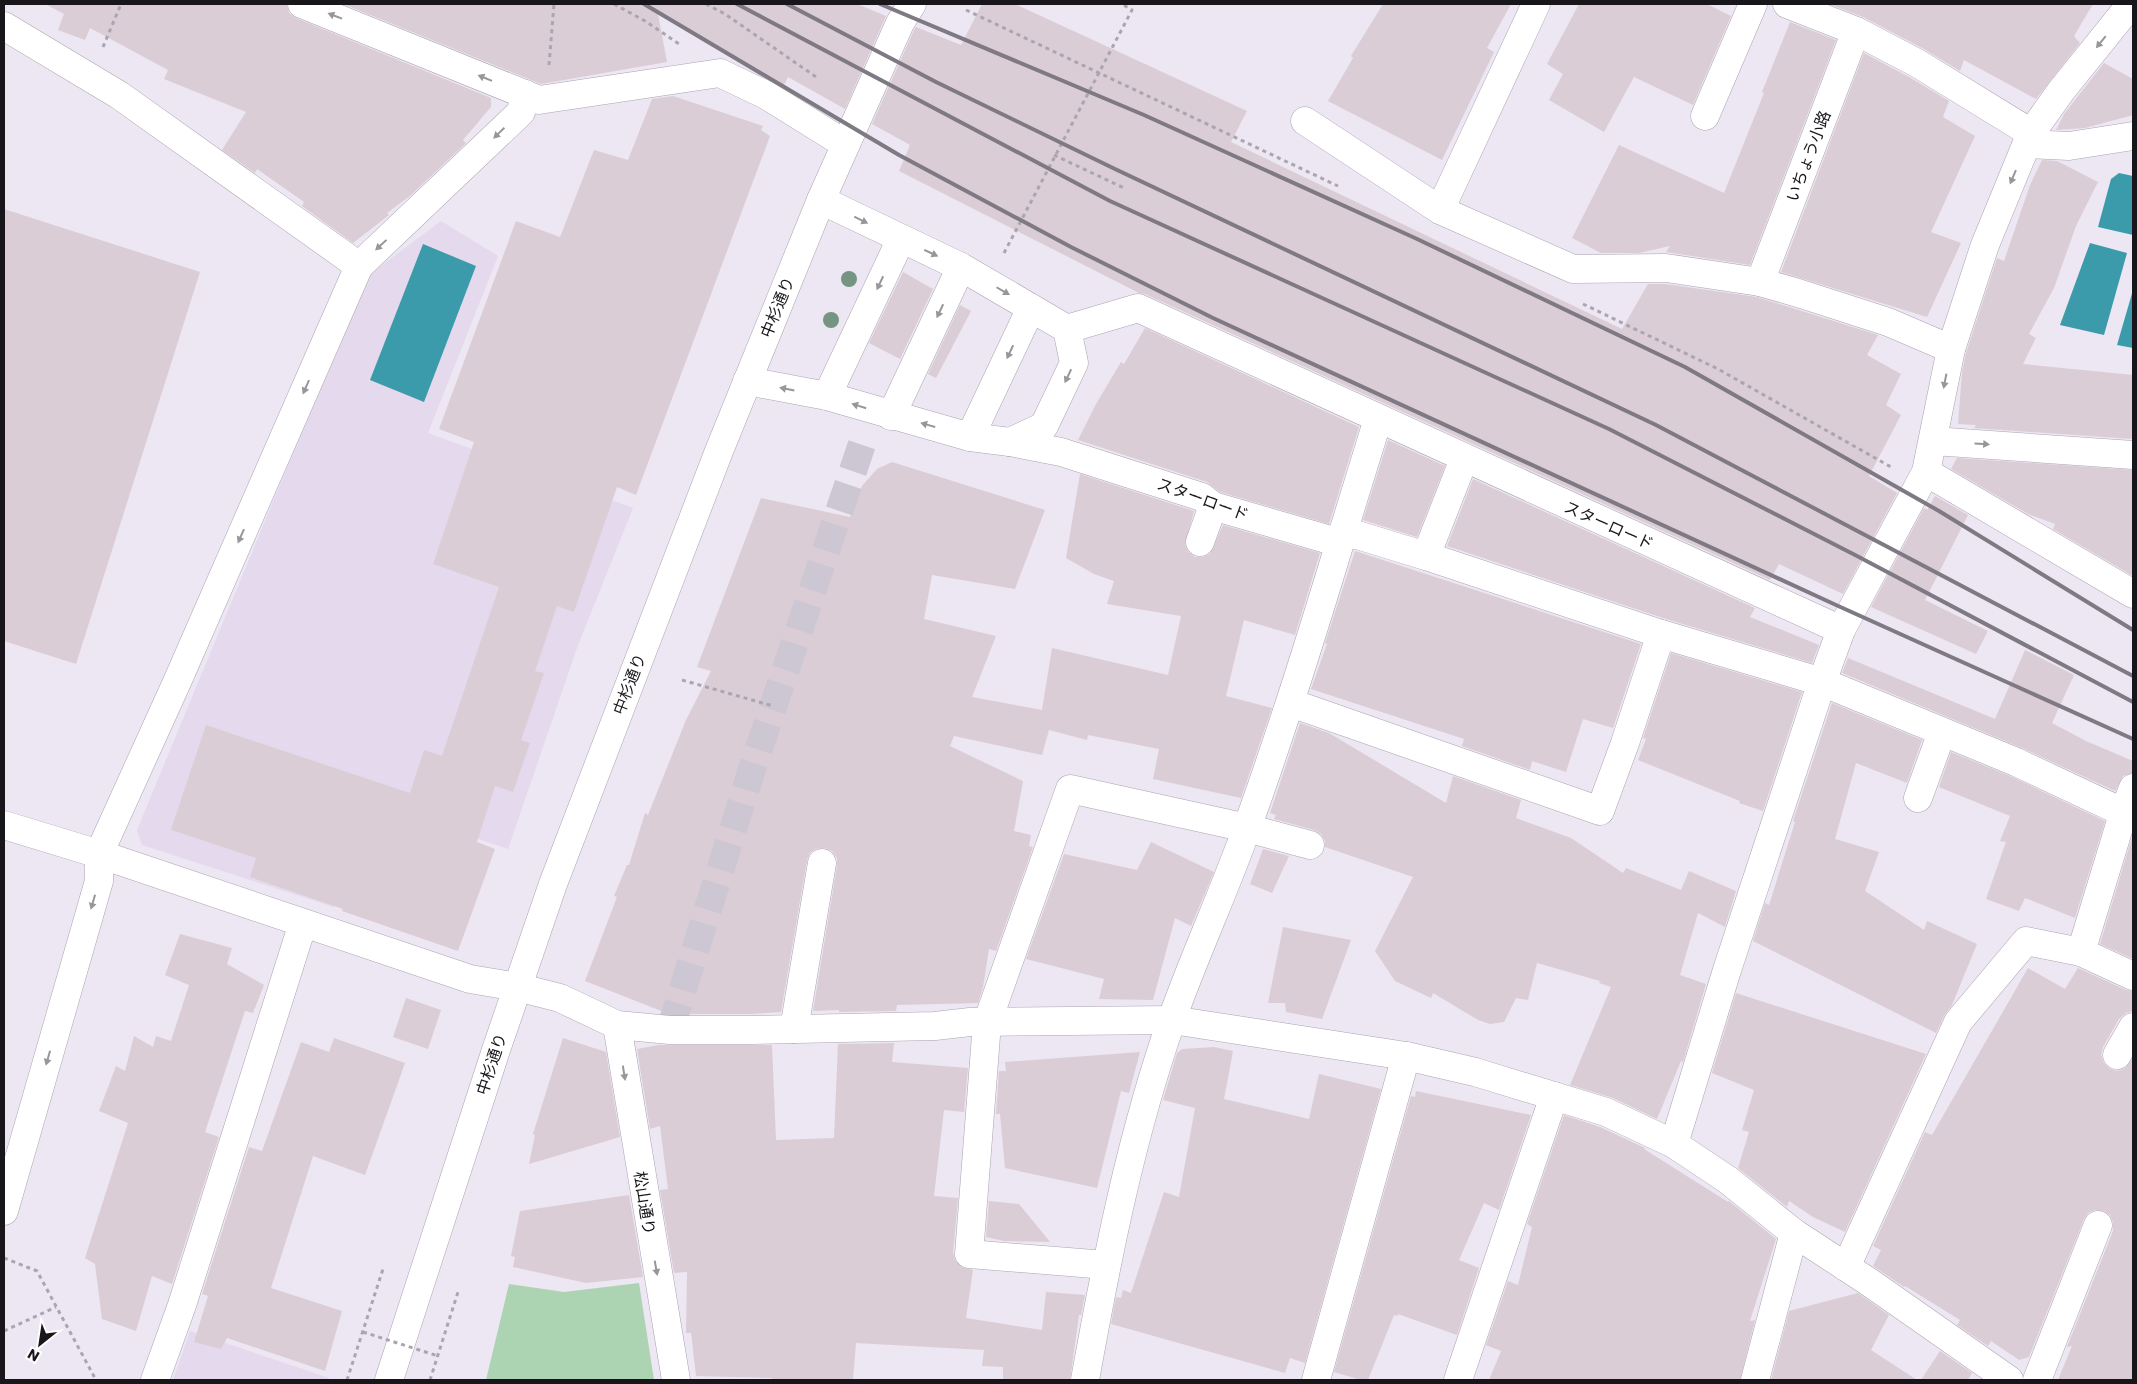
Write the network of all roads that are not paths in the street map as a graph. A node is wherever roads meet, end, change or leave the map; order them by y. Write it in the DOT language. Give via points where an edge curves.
graph roads {
  1 [pos="302,4"];
  2 [pos="912,4"];
  3 [pos="1536,4"];
  4 [pos="1753,4"];
  5 [pos="1787,4"];
  6 [pos="2131,4"];
  7 [pos="4,26"];
  8 [pos="1856,30"];
  9 [pos="536,97"];
  10 [pos="1704,116"];
  11 [pos="1305,121"];
  12 [pos="2133,136"];
  13 [pos="2029,138"];
  14 [pos="845,144"];
  15 [pos="820,200"];
  16 [pos="1440,210"];
  17 [pos="901,239"];
  18 [pos="359,266"];
  19 [pos="961,267"];
  20 [pos="1760,282"];
  21 [pos="1031,308"];
  22 [pos="1067,329"];
  23 [pos="1951,348"];
  24 [pos="747,381"];
  25 [pos="827,396"];
  26 [pos="891,416"];
  27 [pos="1378,419"];
  28 [pos="970,437"];
  29 [pos="1933,441"];
  30 [pos="1010,442"];
  31 [pos="2133,455"];
  32 [pos="1464,459"];
  33 [pos="1926,472"];
  34 [pos="1213,506"];
  35 [pos="1341,539"];
  36 [pos="1200,542"];
  37 [pos="1426,556"];
  38 [pos="2133,594"];
  39 [pos="1841,630"];
  40 [pos="1661,634"];
  41 [pos="1822,682"];
  42 [pos="1291,703"];
  43 [pos="1942,732"];
  44 [pos="1918,798"];
  45 [pos="2130,805"];
  46 [pos="4,825"];
  47 [pos="1247,828"];
  48 [pos="1310,846"];
  49 [pos="99,854"];
  50 [pos="822,864"];
  51 [pos="302,922"];
  52 [pos="2082,952"];
  53 [pos="2133,976"];
  54 [pos="517,987"];
  55 [pos="1172,1020"];
  56 [pos="986,1023"];
  57 [pos="617,1025"];
  58 [pos="2133,1027"];
  59 [pos="794,1029"];
  60 [pos="2117,1055"];
  61 [pos="1406,1056"];
  62 [pos="1554,1096"];
  63 [pos="1674,1144"];
  64 [pos="4,1211"];
  65 [pos="2098,1225"];
  66 [pos="1794,1232"];
  67 [pos="1106,1265"];
  68 [pos="1846,1267"];
  69 [pos="1997,1376"];
  70 [pos="155,1380"];
  71 [pos="389,1380"];
  72 [pos="676,1380"];
  73 [pos="1084,1380"];
  74 [pos="1316,1380"];
  75 [pos="1458,1380"];
  76 [pos="1755,1380"];
  77 [pos="2037,1380"];
  9 -- 1 [label="street, one-way"];
  2 -- 14 [label="street, 中杉通り" via="900,23"];
  3 -- 16 [label="street"];
  4 -- 10 [label="street"];
  5 -- 8 [label="street"];
  6 -- 13 [label="street, one-way" via="2061,91"];
  7 -- 18 [label="street" via="119,94"];
  8 -- 13 [label="street" via="1918,63"];
  8 -- 20 [label="street, いちょう小路"];
  9 -- 14 [label="street" via="720,73 766,95"];
  9 -- 18 [label="street, one-way"];
  11 -- 16 [label="street"];
  12 -- 13 [label="street" via="2069,146"];
  13 -- 23 [label="street, one-way" via="1985,245"];
  14 -- 15 [label="street, 中杉通り"];
  15 -- 17 [label="street, one-way"];
  15 -- 24 [label="street, 中杉通り"];
  16 -- 20 [label="street" via="1572,269 1666,268"];
  17 -- 19 [label="street, one-way"];
  17 -- 25 [label="street, one-way"];
  18 -- 49 [label="street, one-way"];
  19 -- 21 [label="street, one-way"];
  19 -- 26 [label="street, one-way"];
  20 -- 23 [label="street" via="1888,322"];
  21 -- 22 [label="street"];
  21 -- 28 [label="street, one-way"];
  22 -- 27 [label="street, スターロード" via="1138,308"];
  22 -- 30 [label="street, one-way" via="1074,363 1044,426"];
  23 -- 29 [label="street, one-way"];
  25 -- 24 [label="street, スターロード, one-way"];
  24 -- 54 [label="street, 中杉通り" via="556,874"];
  26 -- 25 [label="street, スターロード, one-way"];
  28 -- 26 [label="street, スターロード, one-way"];
  27 -- 32 [label="street, スターロード"];
  27 -- 35 [label="street"];
  28 -- 30 [label="street, スターロード"];
  29 -- 31 [label="street, one-way"];
  29 -- 33 [label="street"];
  30 -- 34 [label="street, スターロード" via="1060,452 1202,496"];
  32 -- 37 [label="street"];
  32 -- 39 [label="street, スターロード"];
  33 -- 38 [label="street"];
  33 -- 39 [label="street"];
  34 -- 35 [label="street, スターロード" via="1330,540"];
  34 -- 36 [label="street"];
  35 -- 37 [label="street, スターロード" via="1354,534"];
  35 -- 42 [label="street"];
  37 -- 40 [label="street, スターロード"];
  39 -- 41 [label="street"];
  40 -- 41 [label="street, スターロード"];
  40 -- 42 [label="street" via="1600,811"];
  41 -- 43 [label="street, スターロード"];
  41 -- 63 [label="street" via="1727,970"];
  42 -- 47 [label="street"];
  43 -- 44 [label="street"];
  43 -- 45 [label="street, スターロード"];
  45 -- 52 [label="street"];
  46 -- 49 [label="street"];
  47 -- 48 [label="street"];
  47 -- 55 [label="street"];
  47 -- 56 [label="street" via="1070,789"];
  49 -- 51 [label="street"];
  49 -- 64 [label="street, one-way" via="100,881"];
  50 -- 59 [label="street"];
  51 -- 54 [label="street" via="470,979"];
  51 -- 70 [label="street"];
  52 -- 53 [label="street"];
  52 -- 68 [label="street" via="2026,941 1958,1022"];
  54 -- 57 [label="street" via="560,998"];
  54 -- 71 [label="street, 中杉通り"];
  55 -- 56 [label="street"];
  55 -- 61 [label="street"];
  55 -- 67 [label="street" via="1132,1152"];
  56 -- 59 [label="street"];
  56 -- 67 [label="street" via="969,1254"];
  57 -- 59 [label="street" via="670,1030"];
  57 -- 72 [label="street, 松山通り, one-way"];
  58 -- 60 [label="street"];
  61 -- 62 [label="street" via="1475,1072"];
  61 -- 74 [label="street"];
  62 -- 63 [label="street" via="1606,1112"];
  62 -- 75 [label="street"];
  63 -- 66 [label="street" via="1728,1180"];
  65 -- 77 [label="street"];
  66 -- 68 [label="street"];
  66 -- 76 [label="street"];
  67 -- 73 [label="street"];
  68 -- 69 [label="street"];
}
